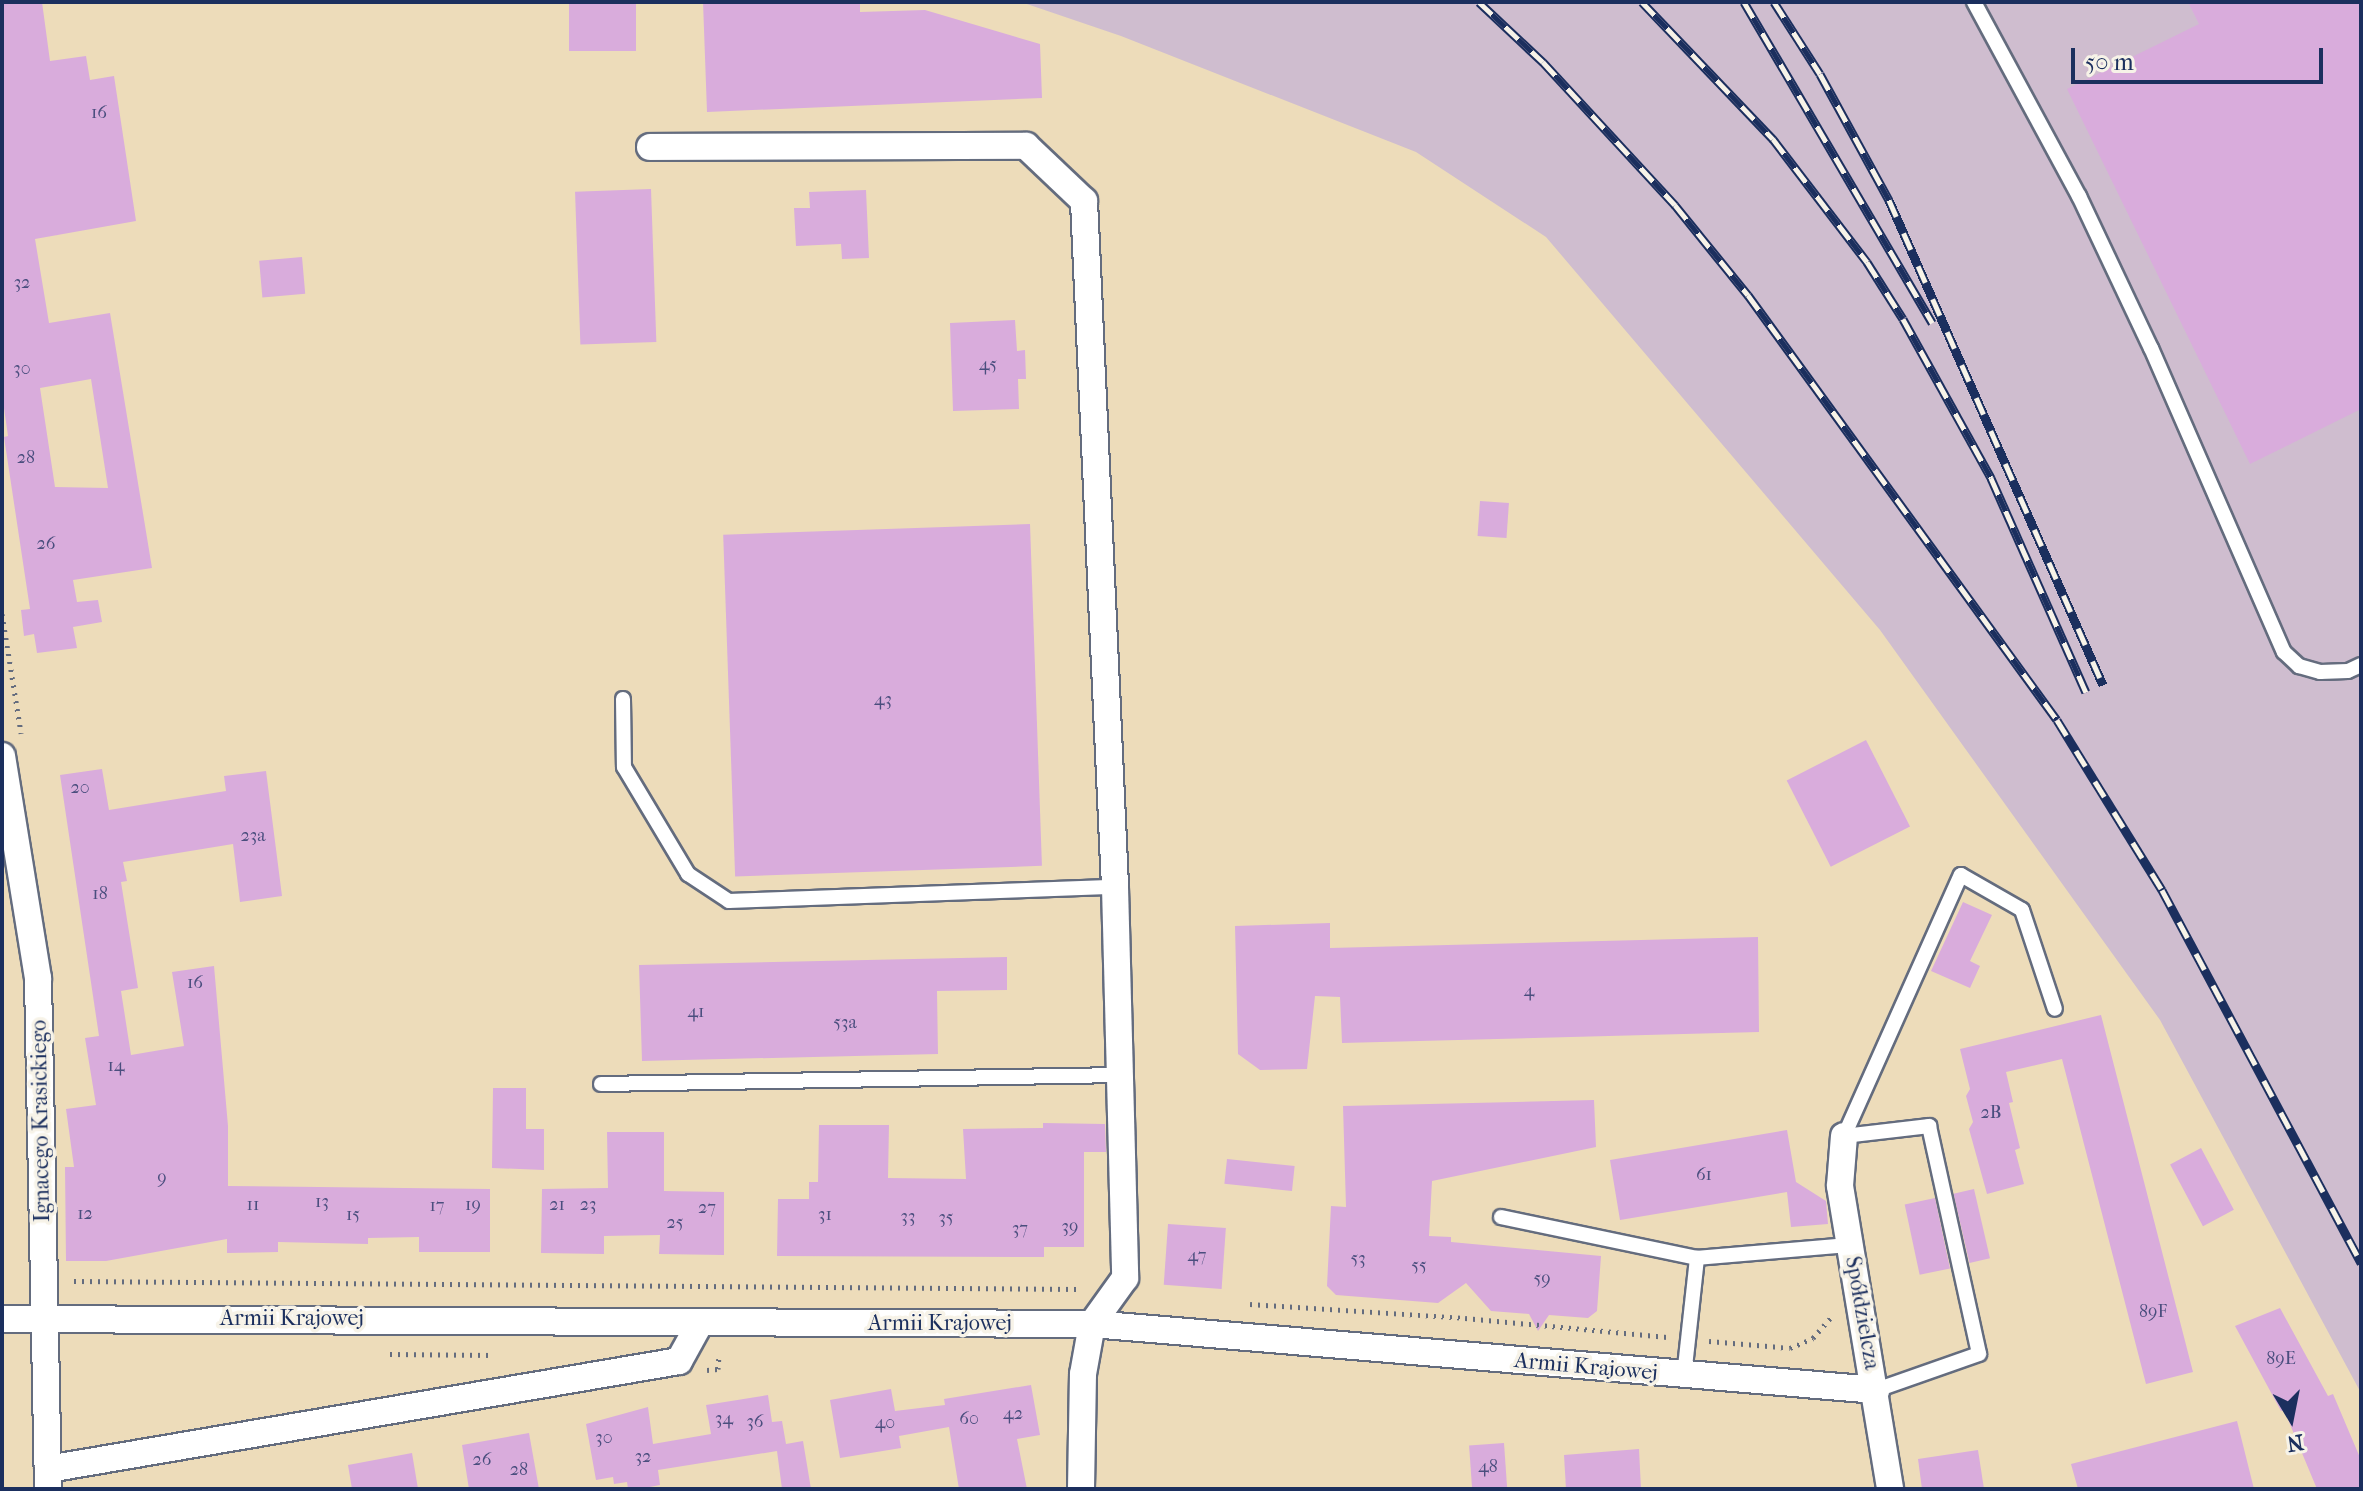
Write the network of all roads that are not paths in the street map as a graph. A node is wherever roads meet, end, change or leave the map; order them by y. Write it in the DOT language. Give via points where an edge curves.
graph roads {
  1 [pos="1974,2"];
  2 [pos="650,147"];
  3 [pos="2361,665"];
  4 [pos="623,699"];
  5 [pos="2,756"];
  6 [pos="1115,887"];
  7 [pos="2055,1009"];
  8 [pos="1121,1075"];
  9 [pos="601,1084"];
  10 [pos="1844,1136"];
  11 [pos="1501,1217"];
  12 [pos="1850,1245"];
  13 [pos="1697,1258"];
  14 [pos="43,1317"];
  15 [pos="2,1319"];
  16 [pos="700,1323"];
  17 [pos="1092,1324"];
  18 [pos="1684,1376"];
  19 [pos="1876,1390"];
  20 [pos="48,1479"];
  21 [pos="1081,1489"];
  22 [pos="1890,1489"];
  1 -- 3 [label="lane" via="2086,210 2284,652 2299,666 2320,672"];
  2 -- 6 [label="street" via="1026,146 1084,201"];
  4 -- 6 [label="lane" via="624,767 688,874 729,901"];
  5 -- 14 [label="street, Ignacego Krasickiego" via="38,978"];
  6 -- 8 [label="street"];
  7 -- 10 [label="lane" via="2022,910 1961,875"];
  8 -- 9 [label="lane"];
  8 -- 17 [label="street" via="1125,1278"];
  10 -- 12 [label="street, Spółdzielcza" via="1840,1186"];
  10 -- 19 [label="lane" via="1929,1126 1979,1354"];
  11 -- 13 [label="lane"];
  12 -- 13 [label="lane"];
  12 -- 19 [label="street, Spółdzielcza"];
  13 -- 18 [label="lane"];
  14 -- 15 [label="street, Armii Krajowej"];
  14 -- 16 [label="street, Armii Krajowej"];
  14 -- 20 [label="street, Ignacego Krasickiego"];
  16 -- 17 [label="street, Armii Krajowej"];
  16 -- 20 [label="street" via="679,1361"];
  17 -- 18 [label="street, Armii Krajowej"];
  17 -- 21 [label="street" via="1083,1374"];
  18 -- 19 [label="street, Armii Krajowej"];
  19 -- 22 [label="street, Spółdzielcza"];
}
